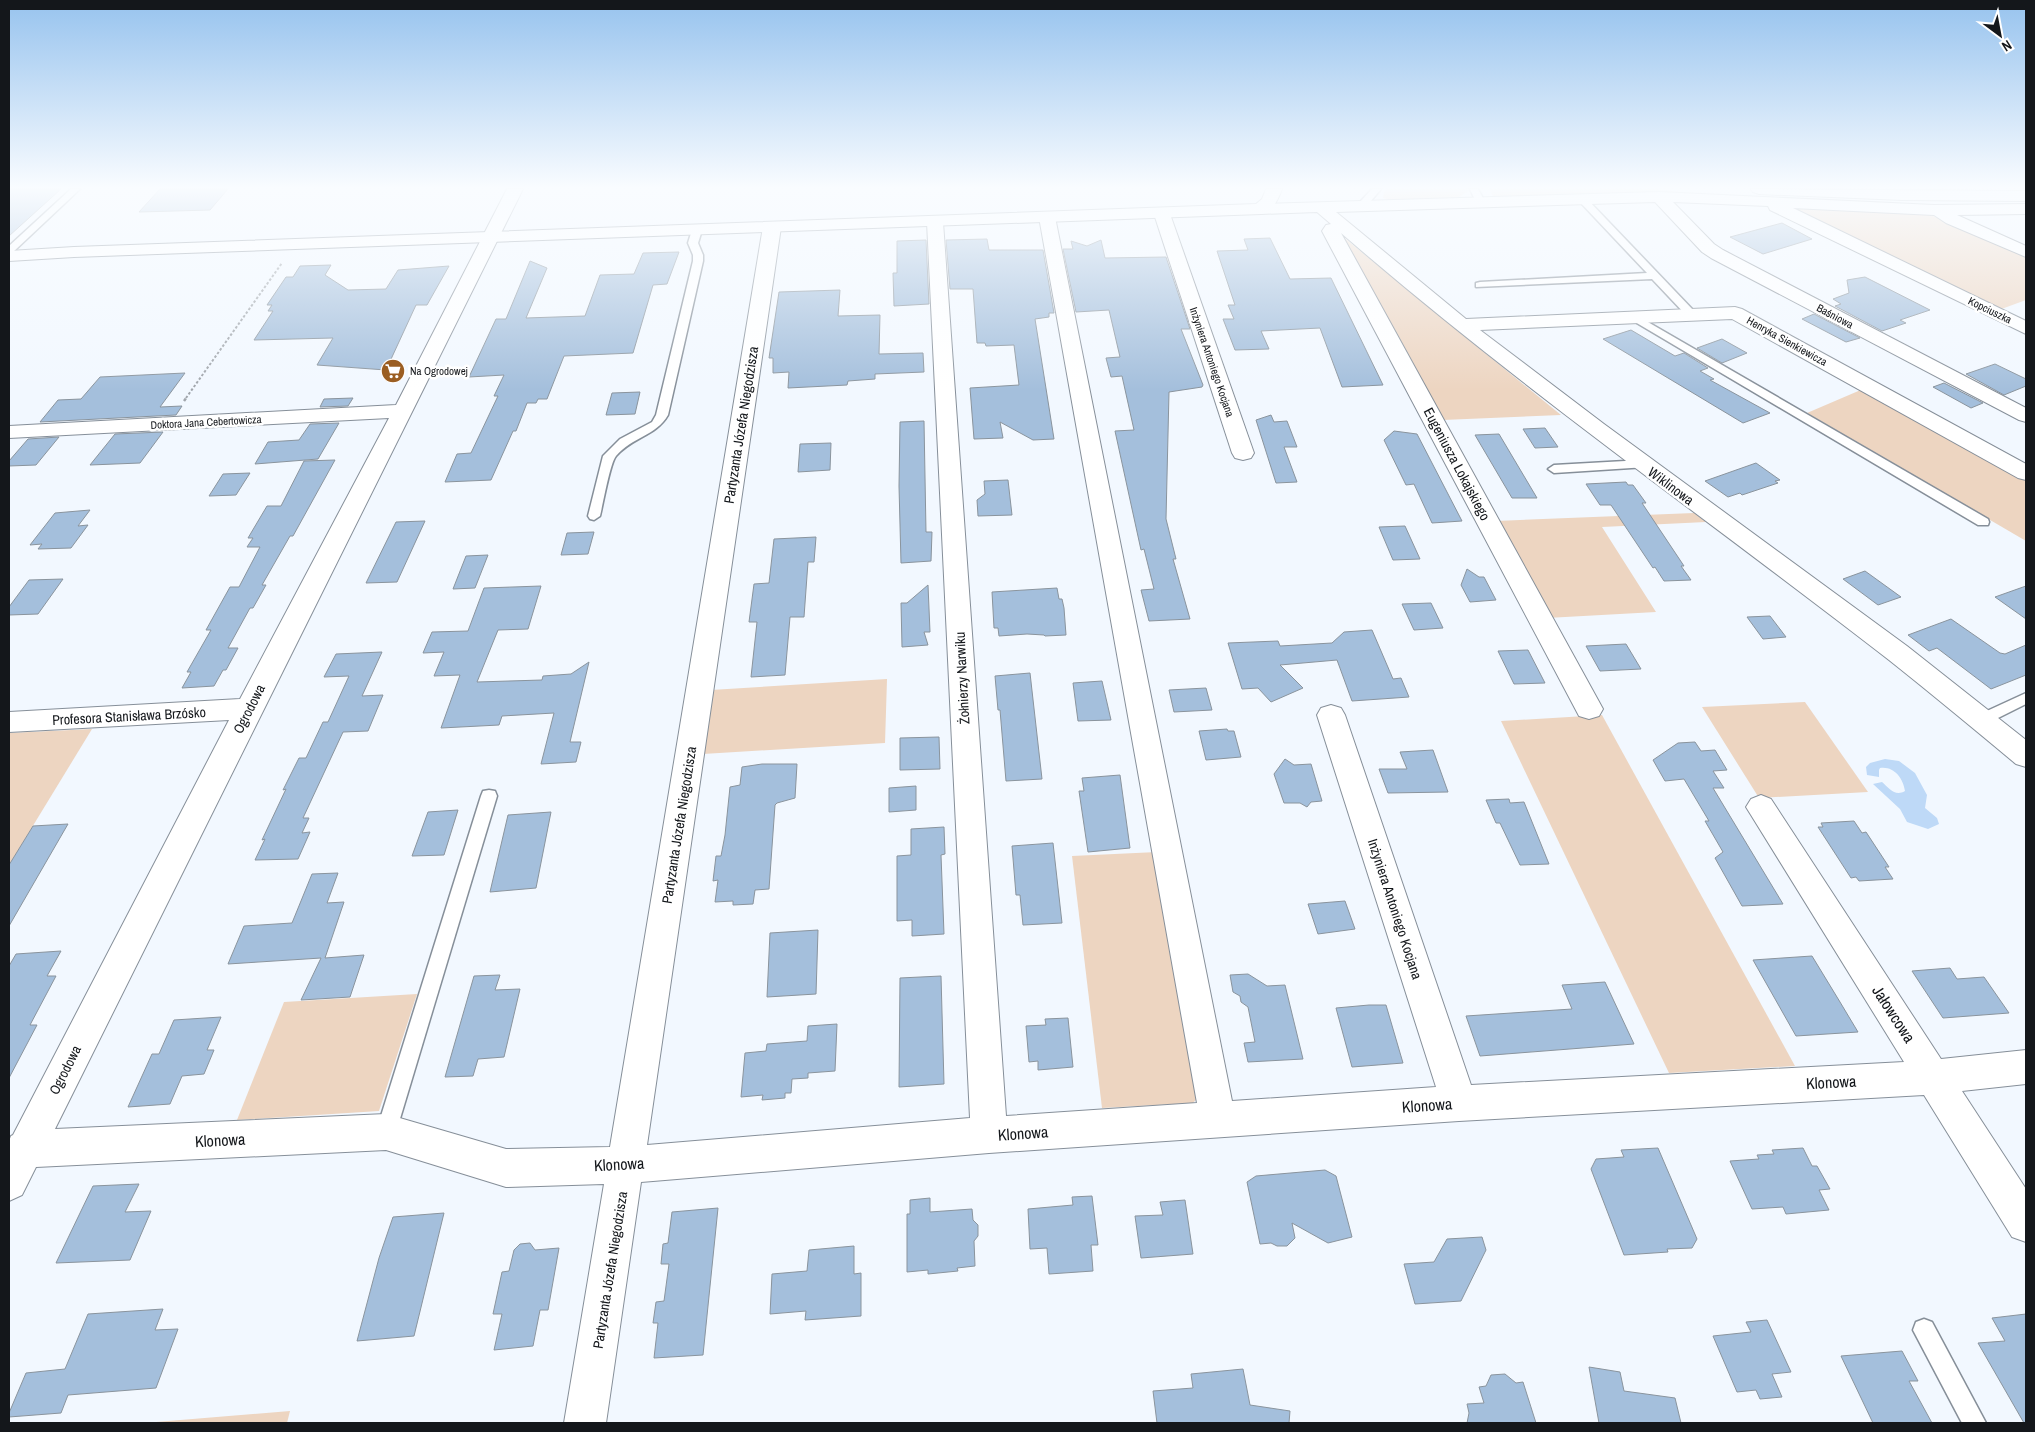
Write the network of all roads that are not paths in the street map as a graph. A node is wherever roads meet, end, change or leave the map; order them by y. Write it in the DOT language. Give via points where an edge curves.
graph roads {
  1 [pos="482,256"];
  2 [pos="698,256"];
  3 [pos="768,256"];
  4 [pos="937,256"];
  5 [pos="1054,256"];
  6 [pos="1176,256"];
  7 [pos="1344,256"];
  8 [pos="1379,256"];
  9 [pos="1636,256"];
  10 [pos="1721,256"];
  11 [pos="1883,256"];
  12 [pos="1655,276"];
  13 [pos="1480,285"];
  14 [pos="1691,314"];
  15 [pos="1634,317"];
  16 [pos="1462,325"];
  17 [pos="2026,328"];
  18 [pos="404,411"];
  19 [pos="2026,416"];
  20 [pos="9,432"];
  21 [pos="1243,453"];
  22 [pos="1643,464"];
  23 [pos="1554,469"];
  24 [pos="2026,473"];
  25 [pos="594,516"];
  26 [pos="1983,522"];
  27 [pos="2026,698"];
  28 [pos="249,709"];
  29 [pos="1589,709"];
  30 [pos="1331,715"];
  31 [pos="1981,720"];
  32 [pos="9,722"];
  33 [pos="2026,756"];
  34 [pos="489,796"];
  35 [pos="1761,807"];
  36 [pos="2026,1068"];
  37 [pos="1934,1077"];
  38 [pos="1458,1103"];
  39 [pos="1218,1119"];
  40 [pos="386,1132"];
  41 [pos="989,1135"];
  42 [pos="24,1149"];
  43 [pos="626,1164"];
  44 [pos="9,1182"];
  45 [pos="2026,1223"];
  46 [pos="1924,1330"];
  47 [pos="586,1423"];
  48 [pos="1974,1423"];
  1 -- 18 [label="main road, Ogrodowa"];
  2 -- 25 [label="lane" via="662,415 656,424 624,442 609,456"];
  3 -- 43 [label="main road, Partyzanta Józefa Niegodzisza"];
  4 -- 41 [label="main road, Żołnierzy Narwiku"];
  5 -- 39 [label="main road"];
  6 -- 21 [label="main road, Inżyniera Antoniego Kocjana"];
  7 -- 29 [label="main road, Eugeniusza Lokajskiego"];
  8 -- 16 [label="main road, Wiklinowa"];
  9 -- 12 [label="lane"];
  10 -- 19 [label="main road, Baśniowa"];
  11 -- 17 [label="main road, Kopciuszka"];
  12 -- 13 [label="lane"];
  12 -- 14 [label="lane"];
  14 -- 15 [label="main road, Henryka Sienkiewicza"];
  14 -- 24 [label="main road, Henryka Sienkiewicza" via="1739,314"];
  15 -- 16 [label="main road, Henryka Sienkiewicza"];
  15 -- 26 [label="lane"];
  16 -- 22 [label="main road, Wiklinowa"];
  18 -- 20 [label="main road, Doktora Jana Cebertowicza"];
  18 -- 28 [label="main road, Ogrodowa"];
  22 -- 23 [label="lane"];
  22 -- 31 [label="main road, Wiklinowa" via="1880,640"];
  27 -- 31 [label="lane"];
  28 -- 32 [label="main road, Profesora Stanisława Brzósko"];
  28 -- 42 [label="main road, Ogrodowa"];
  30 -- 38 [label="main road, Inżyniera Antoniego Kocjana"];
  31 -- 33 [label="main road, Wiklinowa"];
  34 -- 40 [label="lane"];
  35 -- 37 [label="main road, Jałowcowa"];
  36 -- 37 [label="main road, Klonowa"];
  37 -- 38 [label="main road, Klonowa"];
  37 -- 45 [label="main road, Jałowcowa"];
  38 -- 39 [label="main road, Klonowa"];
  39 -- 41 [label="main road, Klonowa"];
  40 -- 42 [label="main road, Klonowa"];
  40 -- 43 [label="main road, Klonowa" via="506,1168"];
  41 -- 43 [label="main road, Klonowa"];
  42 -- 44 [label="main road, Ogrodowa"];
  43 -- 47 [label="main road, Partyzanta Józefa Niegodzisza"];
  46 -- 48 [label="lane"];
}
